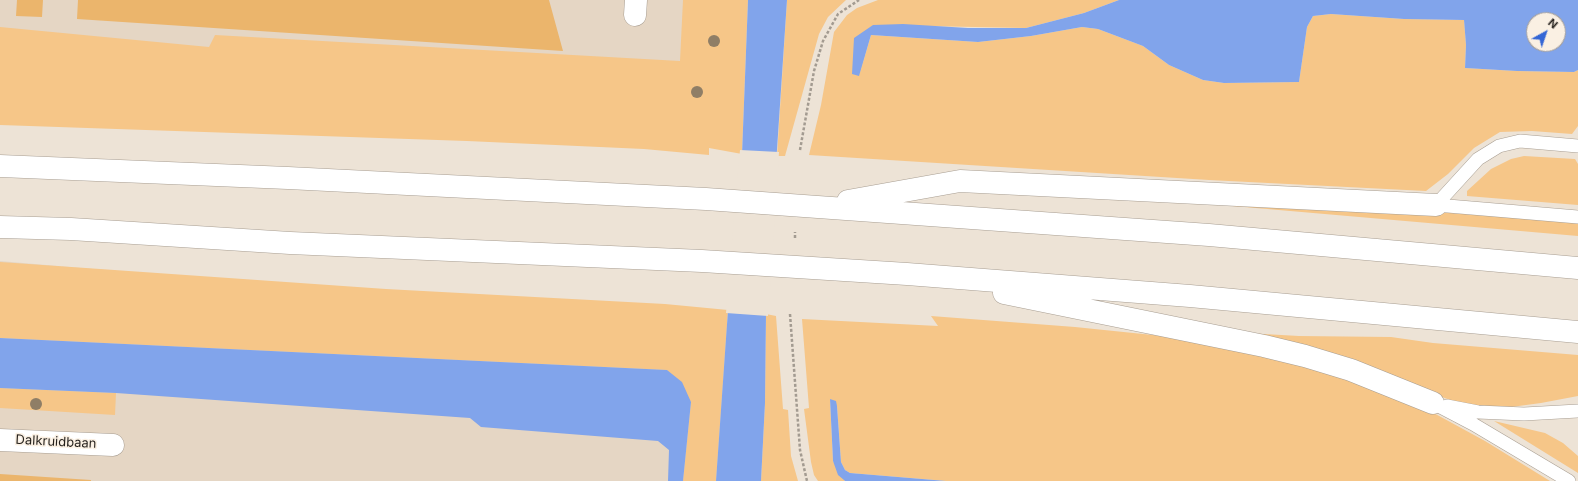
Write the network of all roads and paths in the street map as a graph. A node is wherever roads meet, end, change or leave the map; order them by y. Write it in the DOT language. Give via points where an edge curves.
graph roads {
  1 [pos="859,0"];
  2 [pos="1578,146"];
  3 [pos="800,150"];
  4 [pos="0,166"];
  5 [pos="1436,206"];
  6 [pos="816,207"];
  7 [pos="1578,216"];
  8 [pos="0,227"];
  9 [pos="795,232"];
  10 [pos="794,238"];
  11 [pos="1578,268"];
  12 [pos="907,274"];
  13 [pos="790,314"];
  14 [pos="1578,332"];
  15 [pos="1433,403"];
  16 [pos="1578,411"];
  17 [pos="0,440"];
  18 [pos="113,445"];
  19 [pos="807,481"];
  20 [pos="1569,481"];
  1 -- 3 [label="path" via="838,14 823,41 814,71"];
  2 -- 5 [label="lane" via="1520,141 1499,146 1478,159"];
  4 -- 6 [label="main road" via="706,199"];
  5 -- 6 [label="main road" via="960,181"];
  5 -- 7 [label="lane"];
  6 -- 11 [label="main road" via="1209,235"];
  8 -- 12 [label="main road" via="702,261"];
  9 -- 10 [label="path"];
  12 -- 14 [label="main road" via="1190,296"];
  12 -- 15 [label="main road" via="1298,354 1352,370"];
  13 -- 19 [label="path" via="800,450"];
  15 -- 16 [label="lane" via="1478,412 1524,414"];
  15 -- 20 [label="lane"];
  17 -- 18 [label="main road, Dalkruidbaan"];
}
